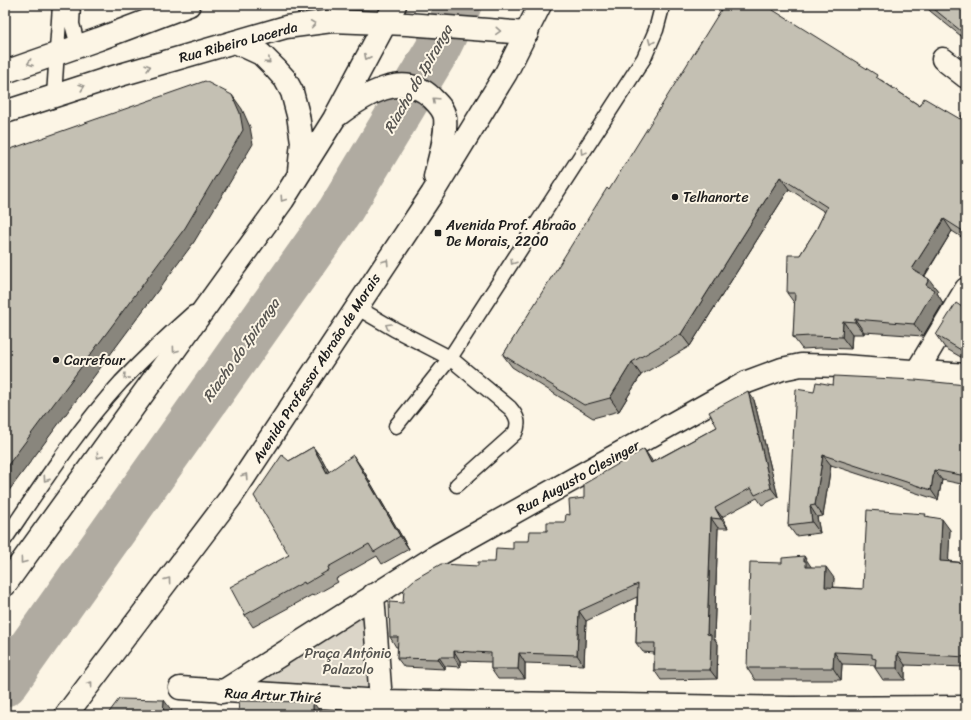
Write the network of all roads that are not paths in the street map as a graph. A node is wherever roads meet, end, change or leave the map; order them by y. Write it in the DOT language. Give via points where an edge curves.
graph roads {
  1 [pos="60,5"];
  2 [pos="74,5"];
  3 [pos="189,5"];
  4 [pos="540,5"];
  5 [pos="659,5"];
  6 [pos="390,14"];
  7 [pos="527,33"];
  8 [pos="234,42"];
  9 [pos="78,46"];
  10 [pos="56,54"];
  11 [pos="943,59"];
  12 [pos="5,72"];
  13 [pos="966,77"];
  14 [pos="54,96"];
  15 [pos="5,112"];
  16 [pos="334,119"];
  17 [pos="299,175"];
  18 [pos="432,194"];
  19 [pos="966,289"];
  20 [pos="216,293"];
  21 [pos="356,308"];
  22 [pos="450,358"];
  23 [pos="916,371"];
  24 [pos="966,375"];
  25 [pos="396,426"];
  26 [pos="457,485"];
  27 [pos="5,538"];
  28 [pos="5,585"];
  29 [pos="373,595"];
  30 [pos="180,688"];
  31 [pos="222,692"];
  32 [pos="966,707"];
  33 [pos="381,708"];
  34 [pos="791,711"];
  35 [pos="66,715"];
  1 -- 10 [label="lane"];
  2 -- 9 [label="lane" via="72,24"];
  3 -- 9 [label="street"];
  4 -- 7 [label="street, Avenida Professor Abraão de Morais"];
  5 -- 22 [label="lane, one-way" via="661,10 658,23 644,58"];
  6 -- 7 [label="street, Rua Ribeiro Lacerda, one-way" via="407,24"];
  8 -- 6 [label="street, Rua Ribeiro Lacerda, one-way" via="286,27"];
  6 -- 16 [label="street, one-way"];
  7 -- 18 [label="street, Avenida Professor Abraão de Morais" via="506,73"];
  14 -- 8 [label="street, Rua Ribeiro Lacerda, one-way"];
  8 -- 17 [label="street, one-way" via="260,54 276,68 292,92 302,142"];
  9 -- 10 [label="street"];
  10 -- 12 [label="street, one-way"];
  10 -- 14 [label="lane"];
  11 -- 13 [label="street"];
  14 -- 15 [label="street, Rua Ribeiro Lacerda"];
  16 -- 17 [label="street"];
  18 -- 16 [label="street, one-way" via="444,136 445,116 440,106 429,95 419,88 402,85 381,89 356,102"];
  17 -- 20 [label="street, one-way"];
  21 -- 18 [label="street, Avenida Professor Abraão de Morais, one-way"];
  19 -- 23 [label="street"];
  20 -- 27 [label="lane, one-way" via="166,337 121,383 82,429"];
  20 -- 28 [label="street, one-way"];
  22 -- 21 [label="lane, one-way"];
  35 -- 21 [label="street, Avenida Professor Abraão de Morais, one-way" via="231,497"];
  22 -- 25 [label="lane"];
  22 -- 26 [label="lane" via="510,408 518,421 515,434"];
  23 -- 24 [label="street, Rua Augusto Clesinger"];
  23 -- 29 [label="street, Rua Augusto Clesinger" via="801,366 782,369 747,382 438,555"];
  29 -- 31 [label="street, Rua Augusto Clesinger"];
  29 -- 33 [label="street"];
  30 -- 31 [label="street, Rua Artur Thiré"];
  31 -- 33 [label="street, Rua Artur Thiré"];
  32 -- 34 [label="street, Rua Artur Thiré"];
  33 -- 34 [label="street, Rua Artur Thiré"];
}
